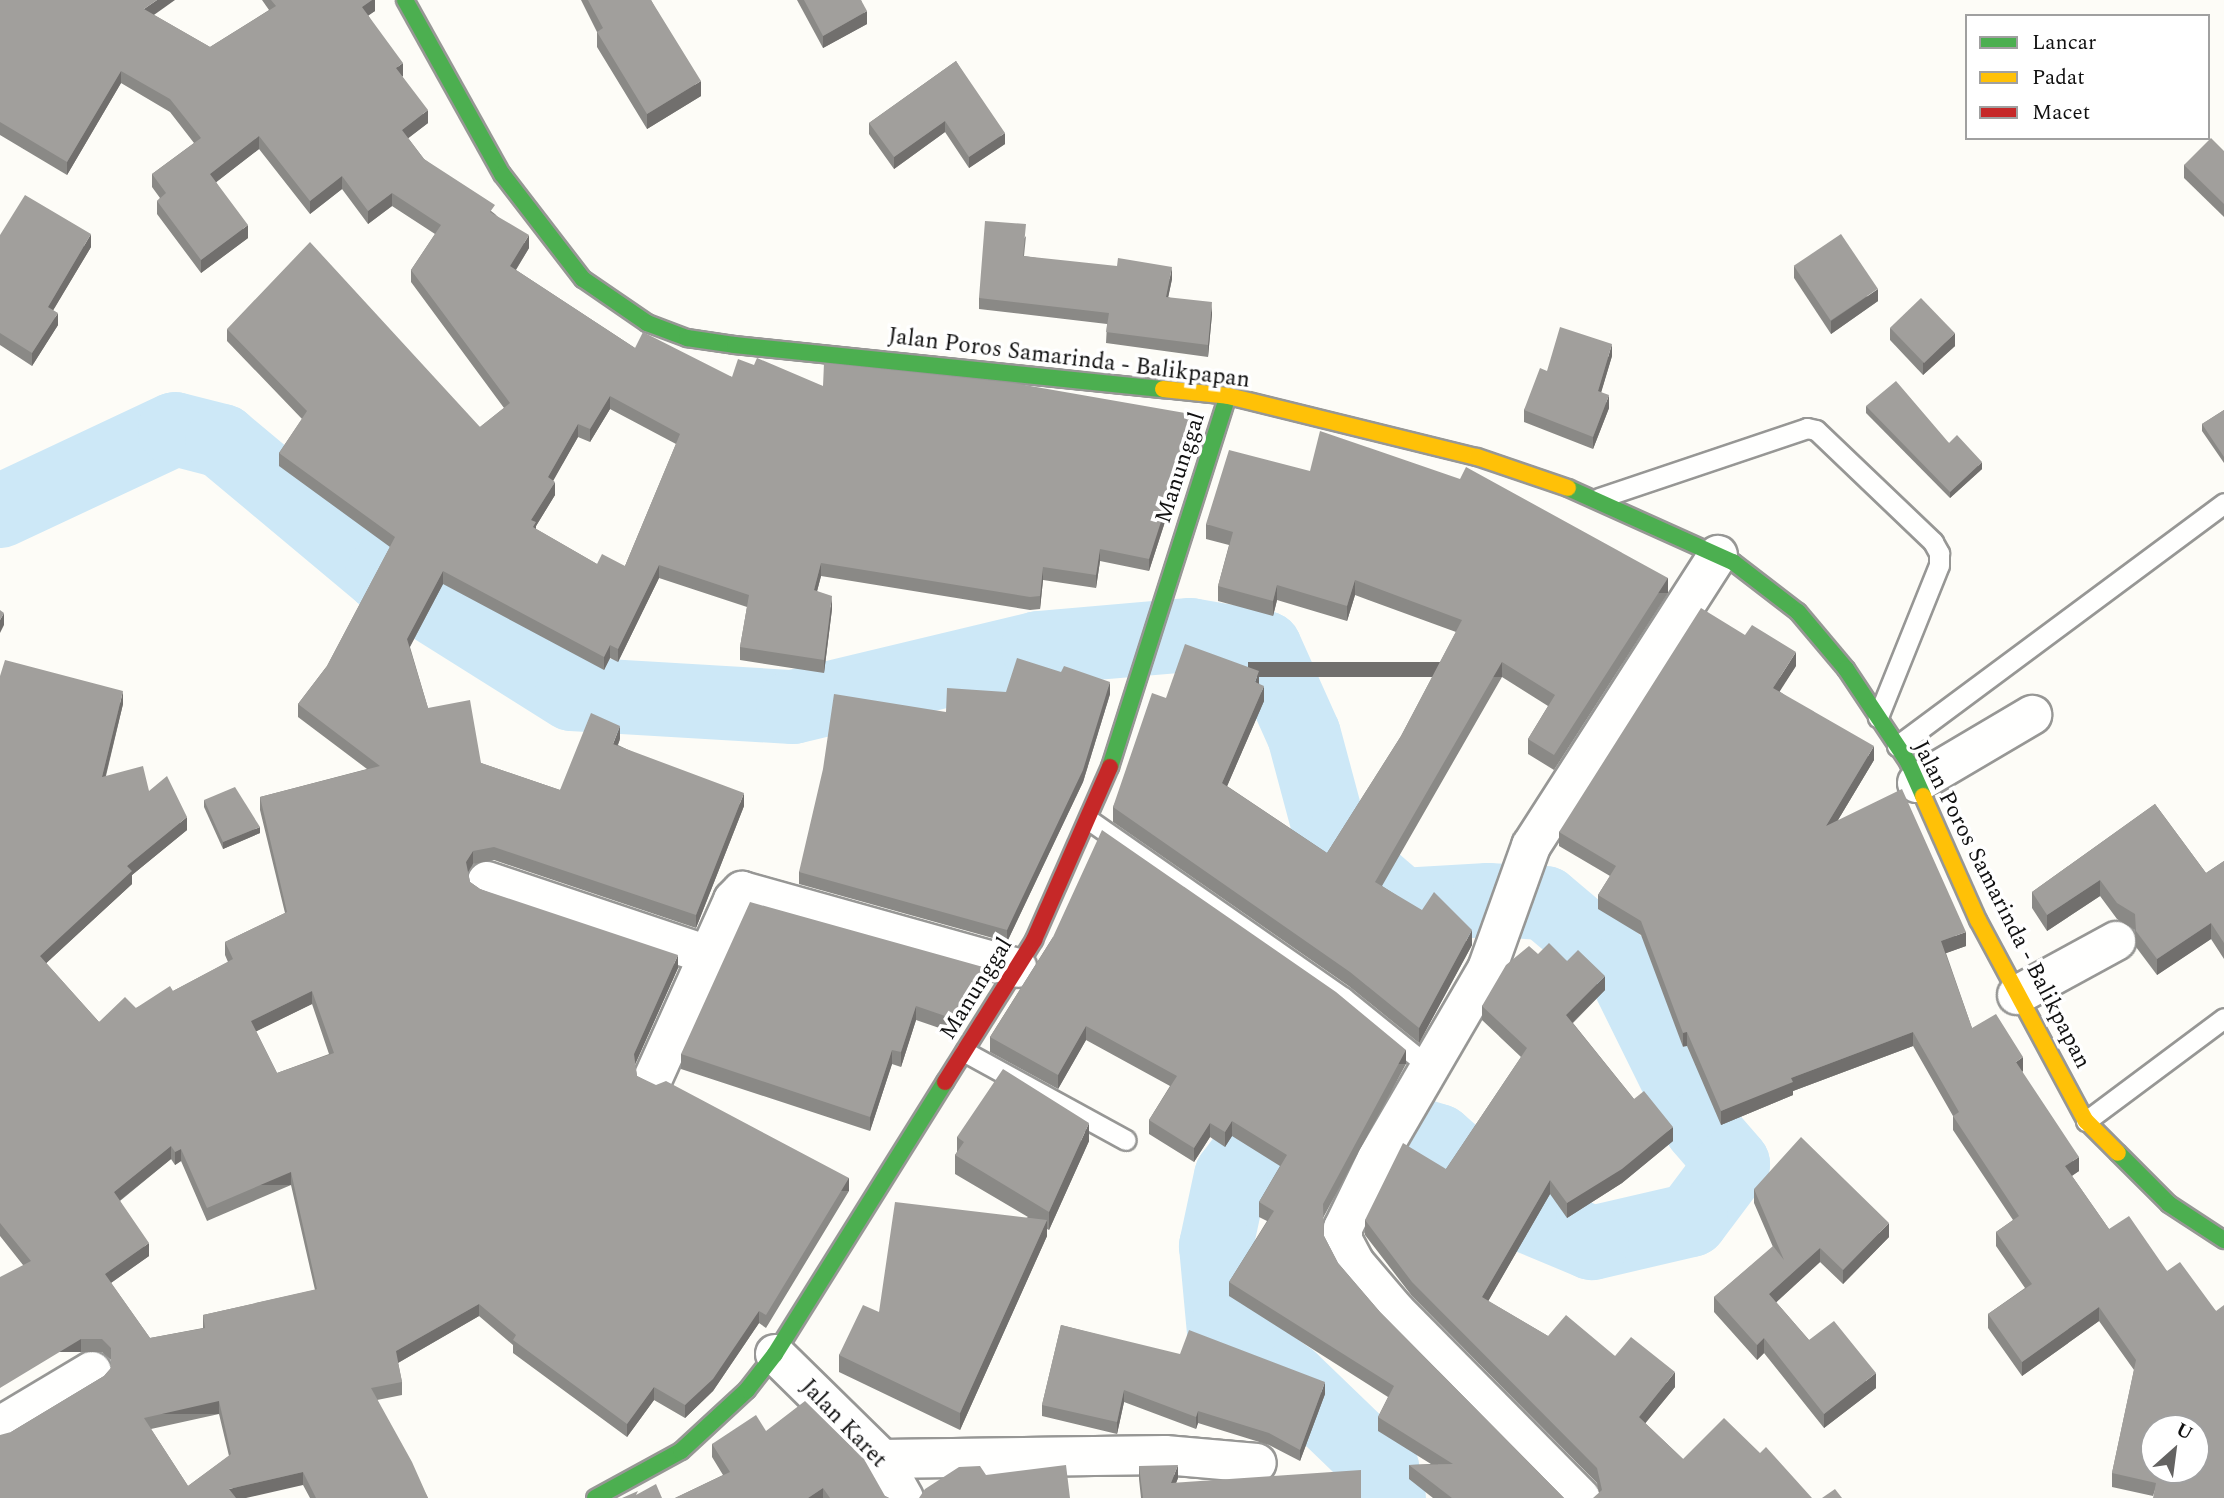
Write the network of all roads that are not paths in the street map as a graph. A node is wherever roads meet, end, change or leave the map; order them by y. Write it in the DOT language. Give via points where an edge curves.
graph roads {
  1 [pos="405,0"];
  2 [pos="1228,396"];
  3 [pos="1598,498"];
  4 [pos="2224,503"];
  5 [pos="1718,555"];
  6 [pos="2032,715"];
  7 [pos="1878,717"];
  8 [pos="1897,746"];
  9 [pos="1917,783"];
  10 [pos="1089,820"];
  11 [pos="487,881"];
  12 [pos="2116,941"];
  13 [pos="708,955"];
  14 [pos="1017,968"];
  15 [pos="2017,995"];
  16 [pos="2224,1018"];
  17 [pos="965,1052"];
  18 [pos="1428,1066"];
  19 [pos="654,1076"];
  20 [pos="2086,1121"];
  21 [pos="1126,1140"];
  22 [pos="2224,1240"];
  23 [pos="775,1354"];
  24 [pos="92,1371"];
  25 [pos="0,1426"];
  26 [pos="882,1460"];
  27 [pos="1257,1464"];
  28 [pos="595,1498"];
  29 [pos="905,1498"];
  30 [pos="1581,1498"];
  1 -- 2 [label="main road, Jalan Poros Samarinda - Balikpapan" via="502,174 583,279 647,323 687,338 735,345"];
  2 -- 3 [label="main road, Jalan Poros Samarinda - Balikpapan" via="1477,457"];
  2 -- 10 [label="main road, Manunggal" via="1130,707"];
  3 -- 5 [label="main road, Jalan Poros Samarinda - Balikpapan"];
  3 -- 7 [label="lane" via="1807,428 1816,430 1933,542 1939,553 1939,565"];
  4 -- 8 [label="lane"];
  5 -- 7 [label="main road, Jalan Poros Samarinda - Balikpapan" via="1798,612 1846,669"];
  5 -- 18 [label="street" via="1531,846 1487,968"];
  6 -- 9 [label="street"];
  7 -- 8 [label="main road, Jalan Poros Samarinda - Balikpapan"];
  8 -- 9 [label="main road, Jalan Poros Samarinda - Balikpapan"];
  9 -- 15 [label="main road, Jalan Poros Samarinda - Balikpapan"];
  10 -- 14 [label="main road, Manunggal"];
  10 -- 18 [label="lane" via="1343,997"];
  11 -- 13 [label="street"];
  12 -- 15 [label="street"];
  13 -- 14 [label="street" via="733,900 747,890"];
  13 -- 19 [label="street"];
  14 -- 17 [label="main road, Manunggal"];
  15 -- 20 [label="main road, Jalan Poros Samarinda - Balikpapan"];
  16 -- 20 [label="lane"];
  17 -- 21 [label="lane"];
  17 -- 23 [label="main road, Manunggal"];
  18 -- 30 [label="street" via="1377,1158 1343,1228 1343,1240 1355,1263 1396,1311"];
  20 -- 22 [label="main road, Jalan Poros Samarinda - Balikpapan" via="2169,1203"];
  23 -- 26 [label="street, Jalan Karet"];
  23 -- 28 [label="main road, Manunggal" via="718,1420 681,1451"];
  24 -- 25 [label="street"];
  26 -- 27 [label="street" via="1166,1455"];
  26 -- 29 [label="street, Jalan Karet"];
}
